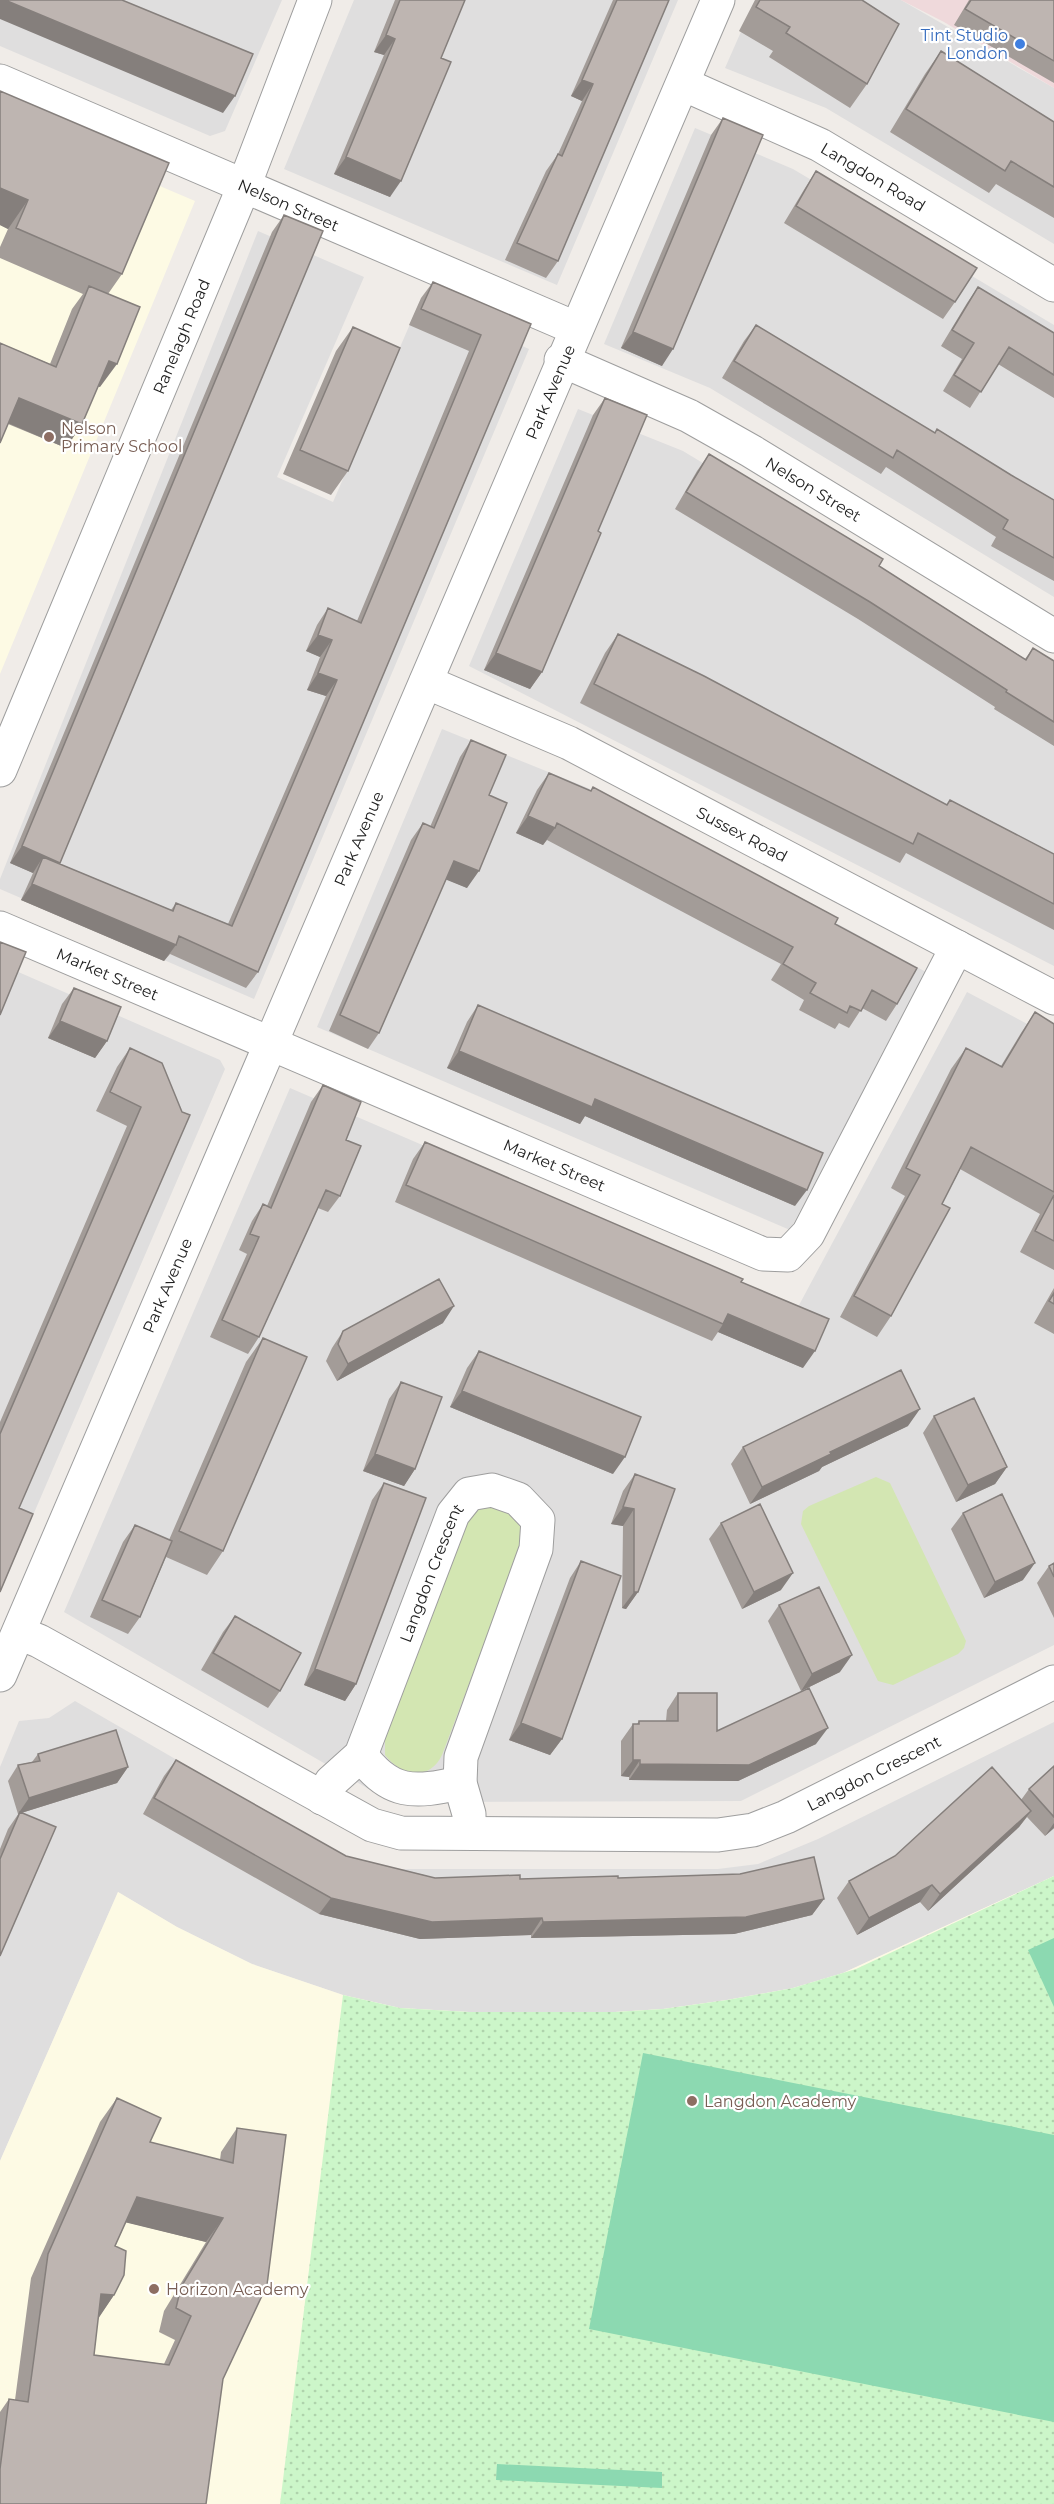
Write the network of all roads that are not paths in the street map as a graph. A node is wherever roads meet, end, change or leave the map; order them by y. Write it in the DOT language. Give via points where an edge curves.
graph roads {
  1 [pos="315,0"];
  2 [pos="717,0"];
  3 [pos="0,81"];
  4 [pos="683,84"];
  5 [pos="244,186"];
  6 [pos="1054,285"];
  7 [pos="575,328"];
  8 [pos="561,360"];
  9 [pos="1054,636"];
  10 [pos="426,682"];
  11 [pos="0,770"];
  12 [pos="0,928"];
  13 [pos="957,947"];
  14 [pos="1054,998"];
  15 [pos="271,1046"];
  16 [pos="19,1633"];
  17 [pos="0,1676"];
  18 [pos="1054,1682"];
  19 [pos="361,1755"];
  20 [pos="460,1783"];
  21 [pos="322,1798"];
  22 [pos="469,1832"];
  1 -- 5 [label="street, Ranelagh Road"];
  2 -- 4 [label="street, Park Avenue"];
  3 -- 5 [label="street, Nelson Street"];
  4 -- 6 [label="street, Langdon Road" via="820,145"];
  4 -- 7 [label="street, Park Avenue"];
  5 -- 7 [label="street, Nelson Street"];
  5 -- 11 [label="street, Ranelagh Road"];
  7 -- 8 [label="street, Park Avenue"];
  8 -- 9 [label="street, Nelson Street" via="689,416"];
  8 -- 10 [label="street, Park Avenue"];
  10 -- 13 [label="street, Sussex Road" via="568,743"];
  10 -- 15 [label="street, Park Avenue"];
  12 -- 15 [label="street, Market Street"];
  13 -- 14 [label="street, Sussex Road"];
  13 -- 15 [label="street, Market Street" via="808,1234 788,1255 763,1254"];
  15 -- 16 [label="street, Park Avenue"];
  16 -- 17 [label="street, Park Avenue"];
  16 -- 21 [label="street, Langdon Crescent"];
  18 -- 22 [label="street, Langdon Crescent" via="753,1830 718,1835"];
  19 -- 20 [label="street" via="391,1785 429,1790"];
  19 -- 20 [label="street, Langdon Crescent" via="453,1514 469,1494 492,1490 518,1499 538,1520 536,1549 461,1756"];
  19 -- 21 [label="street, Langdon Crescent" via="330,1782"];
  20 -- 22 [label="street, Langdon Crescent" via="469,1814"];
  21 -- 22 [label="street, Langdon Crescent" via="372,1825 401,1833"];
}
